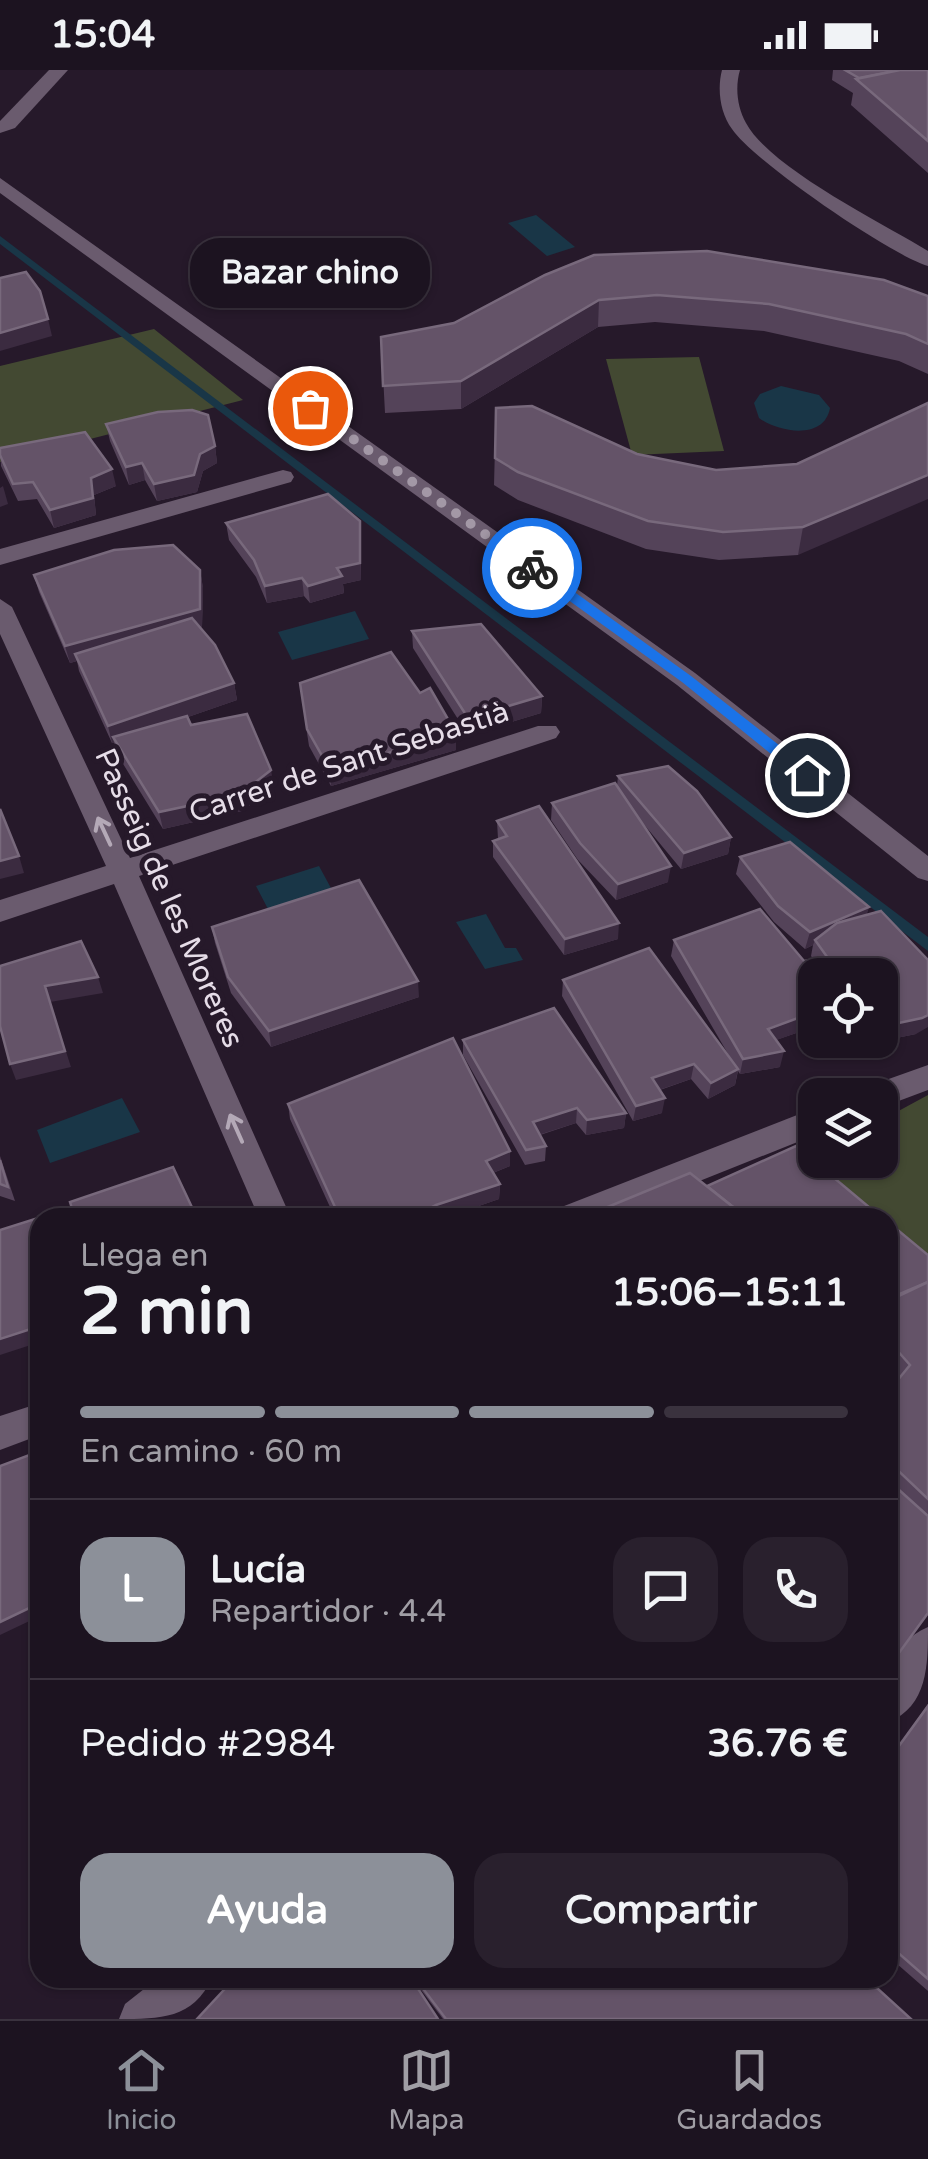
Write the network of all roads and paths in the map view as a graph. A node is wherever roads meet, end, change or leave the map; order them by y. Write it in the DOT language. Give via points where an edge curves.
graph roads {
  1 [pos="59,70"];
  2 [pos="730,70"];
  3 [pos="0,128"];
  4 [pos="0,184"];
  5 [pos="928,260"];
  6 [pos="283,478"];
  7 [pos="0,557"];
  8 [pos="0,607"];
  9 [pos="547,732"];
  10 [pos="122,870"];
  11 [pos="928,871"];
  12 [pos="0,911"];
  13 [pos="928,1076"];
  14 [pos="898,1088"];
  15 [pos="798,1128"];
  16 [pos="271,1208"];
  17 [pos="595,1208"];
  18 [pos="30,1422"];
  19 [pos="0,1433"];
  20 [pos="928,1646"];
  21 [pos="898,1688"];
  22 [pos="179,1988"];
  23 [pos="140,2019"];
  1 -- 3 [label="street"];
  2 -- 5 [label="street" via="726,80 738,126 774,161"];
  4 -- 11 [label="street" via="686,679"];
  6 -- 7 [label="street"];
  10 -- 8 [label="street, Passeig de les Moreres, one-way"];
  9 -- 10 [label="street, Carrer de Sant Sebastià"];
  10 -- 12 [label="street, Carrer de Sant Sebastià"];
  16 -- 10 [label="street, Passeig de les Moreres, one-way"];
  13 -- 14 [label="street"];
  15 -- 17 [label="street"];
  18 -- 19 [label="street"];
  20 -- 21 [label="street"];
  22 -- 23 [label="street"];
}
